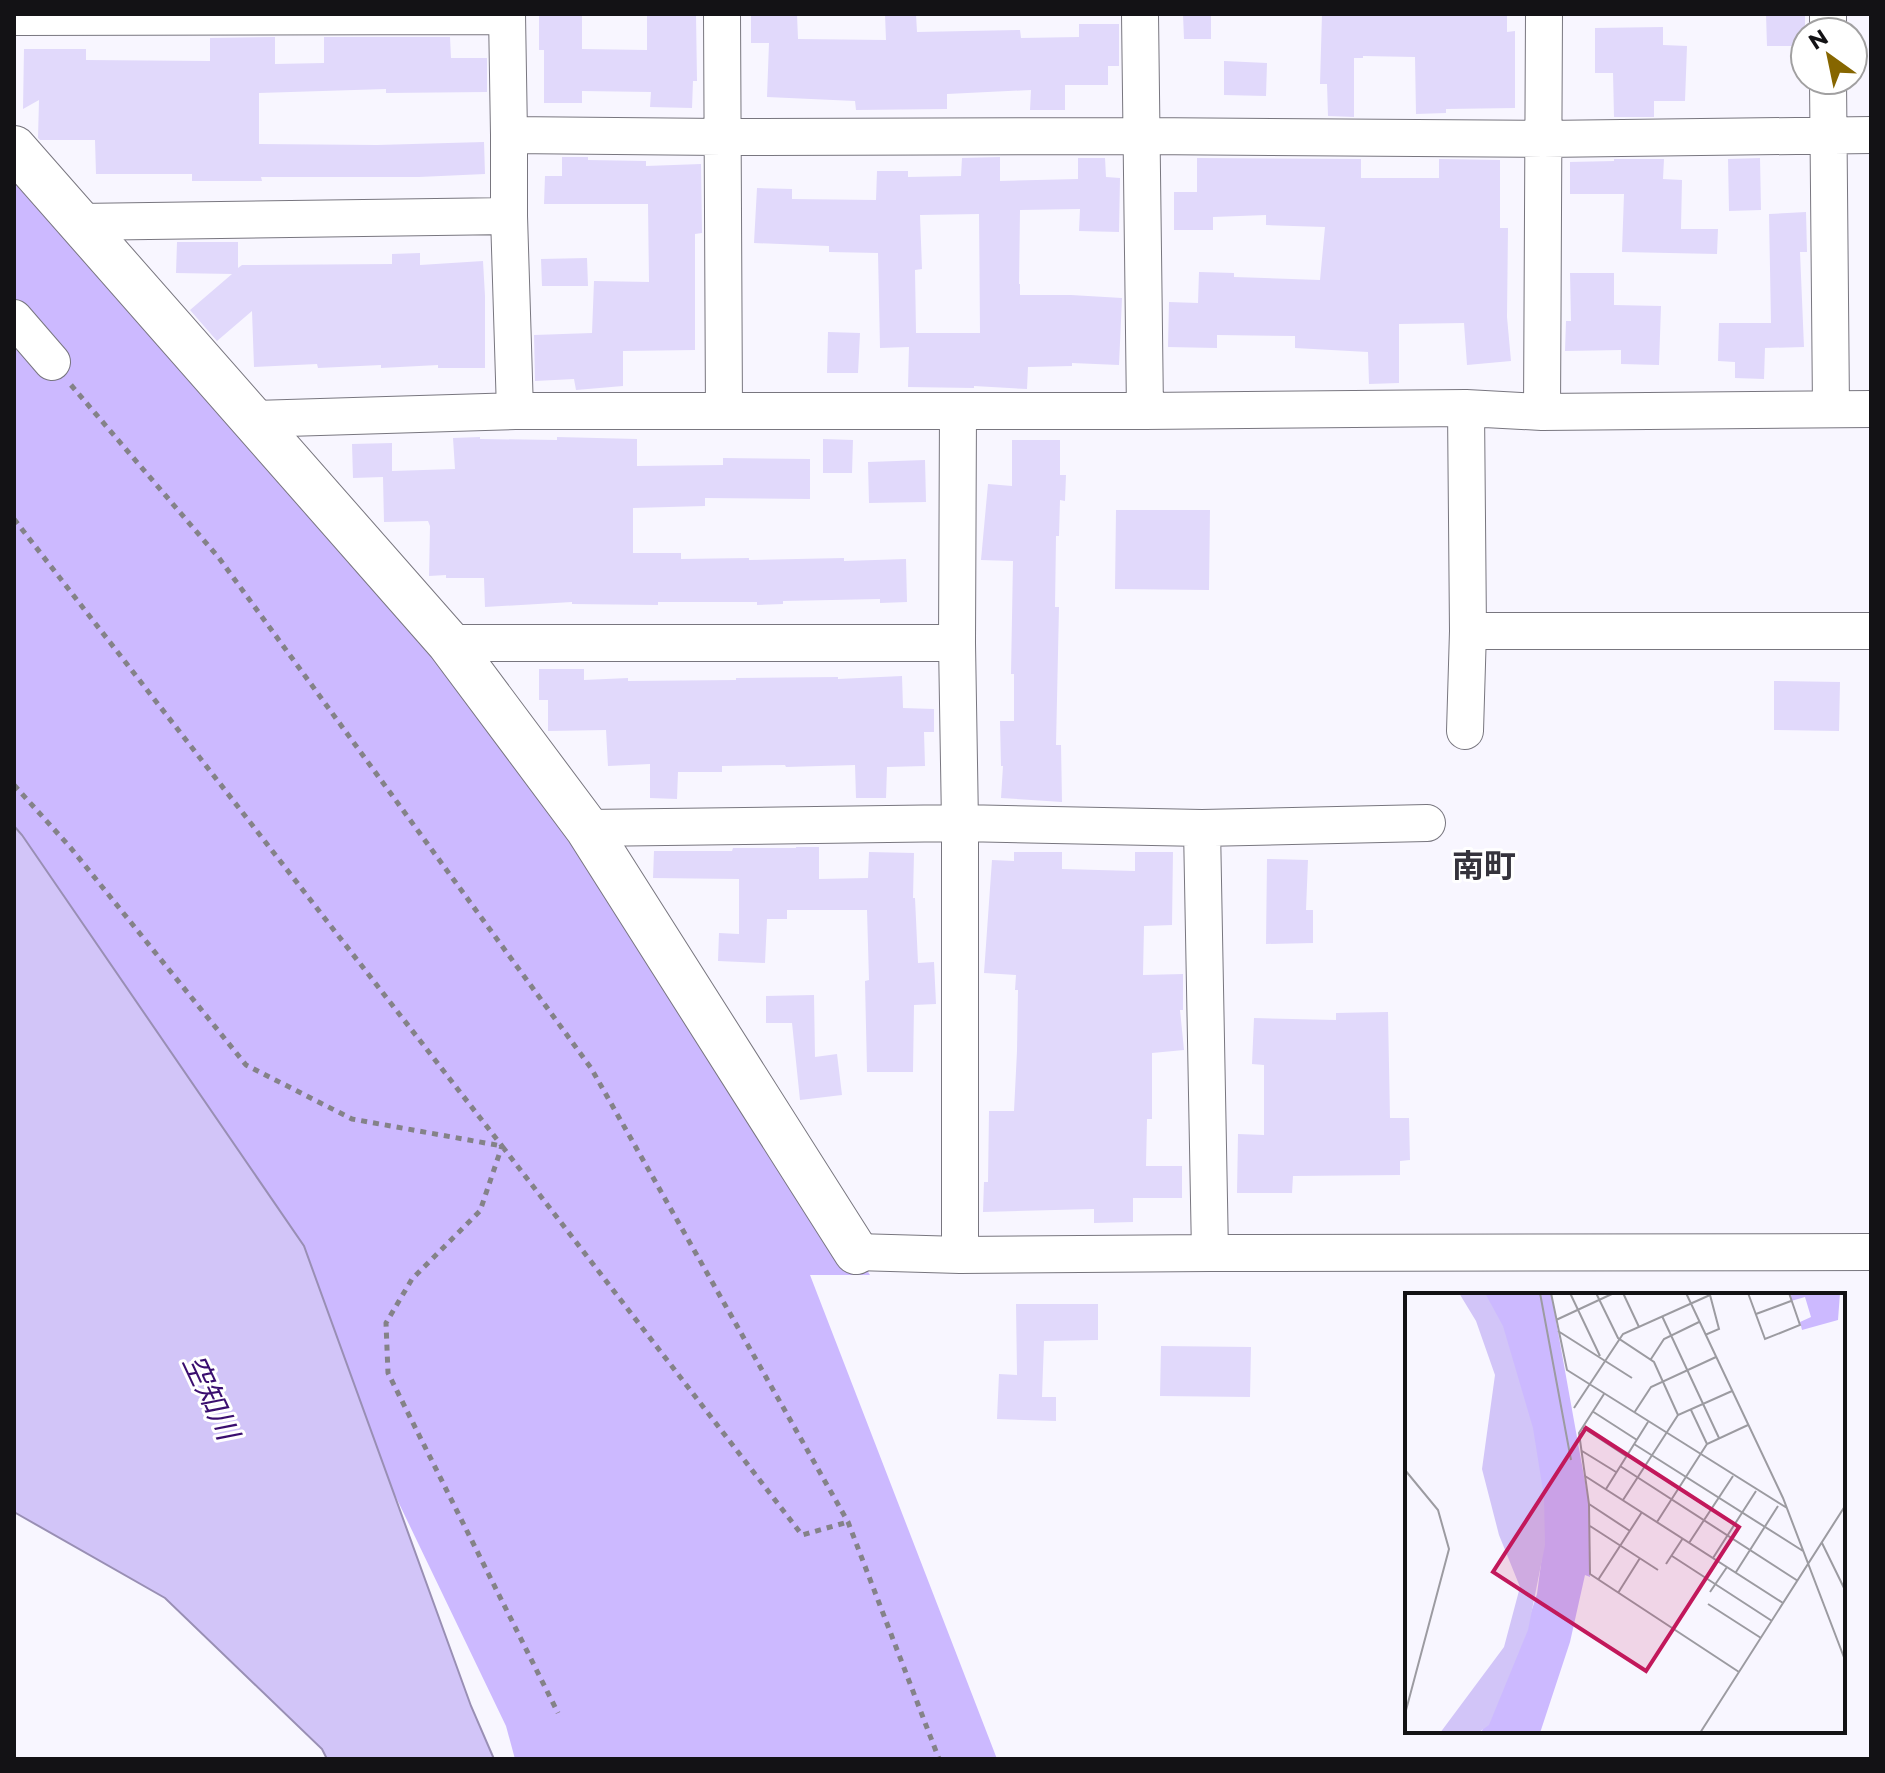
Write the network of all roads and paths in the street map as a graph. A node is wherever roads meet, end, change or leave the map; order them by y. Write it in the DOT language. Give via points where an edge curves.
graph roads {
  1 [pos="722,14"];
  2 [pos="1140,14"];
  3 [pos="1544,14"];
  4 [pos="507,15"];
  5 [pos="14,17"];
  6 [pos="1828,96"];
  7 [pos="509,135"];
  8 [pos="1829,135"];
  9 [pos="1871,135"];
  10 [pos="1142,136"];
  11 [pos="722,137"];
  12 [pos="1543,139"];
  13 [pos="14,148"];
  14 [pos="509,216"];
  15 [pos="78,222"];
  16 [pos="14,318"];
  17 [pos="52,362"];
  18 [pos="1466,408"];
  19 [pos="1831,409"];
  20 [pos="1871,409"];
  21 [pos="515,411"];
  22 [pos="724,411"];
  23 [pos="958,411"];
  24 [pos="1145,411"];
  25 [pos="1542,412"];
  26 [pos="254,419"];
  27 [pos="14,519"];
  28 [pos="1468,631"];
  29 [pos="1871,631"];
  30 [pos="449,643"];
  31 [pos="957,643"];
  32 [pos="1465,731"];
  33 [pos="14,785"];
  34 [pos="960,823"];
  35 [pos="1427,823"];
  36 [pos="587,828"];
  37 [pos="1202,828"];
  38 [pos="502,1146"];
  39 [pos="856,1252"];
  40 [pos="1871,1252"];
  41 [pos="1210,1253"];
  42 [pos="960,1255"];
  43 [pos="848,1522"];
  44 [pos="558,1713"];
  45 [pos="939,1759"];
  1 -- 11 [label="street"];
  2 -- 10 [label="street"];
  3 -- 12 [label="street"];
  4 -- 5 [label="street"];
  4 -- 7 [label="street"];
  6 -- 8 [label="street"];
  7 -- 11 [label="street"];
  7 -- 14 [label="street"];
  8 -- 9 [label="street"];
  8 -- 12 [label="street"];
  8 -- 19 [label="street"];
  10 -- 11 [label="street"];
  10 -- 12 [label="street"];
  10 -- 24 [label="street"];
  11 -- 22 [label="street"];
  12 -- 25 [label="street"];
  13 -- 15 [label="street"];
  14 -- 15 [label="street"];
  14 -- 21 [label="street"];
  15 -- 26 [label="street"];
  16 -- 17 [label="street"];
  17 -- 43 [label="path" via="219,558 591,1068"];
  18 -- 24 [label="street"];
  18 -- 25 [label="street"];
  18 -- 28 [label="street"];
  19 -- 20 [label="street"];
  19 -- 25 [label="street"];
  21 -- 22 [label="street"];
  21 -- 26 [label="street"];
  22 -- 23 [label="street"];
  23 -- 24 [label="street"];
  23 -- 31 [label="street"];
  26 -- 30 [label="street"];
  27 -- 38 [label="path"];
  28 -- 29 [label="street"];
  28 -- 32 [label="street"];
  30 -- 31 [label="street"];
  30 -- 36 [label="street"];
  31 -- 34 [label="street"];
  33 -- 38 [label="path" via="246,1065 352,1119"];
  34 -- 36 [label="street"];
  34 -- 37 [label="street"];
  34 -- 42 [label="street"];
  35 -- 37 [label="street"];
  36 -- 39 [label="street"];
  37 -- 41 [label="street"];
  38 -- 43 [label="path" via="802,1535"];
  38 -- 44 [label="path" via="480,1211 412,1279 386,1323 388,1373"];
  39 -- 42 [label="street"];
  40 -- 41 [label="street"];
  41 -- 42 [label="street"];
  43 -- 45 [label="path"];
}
